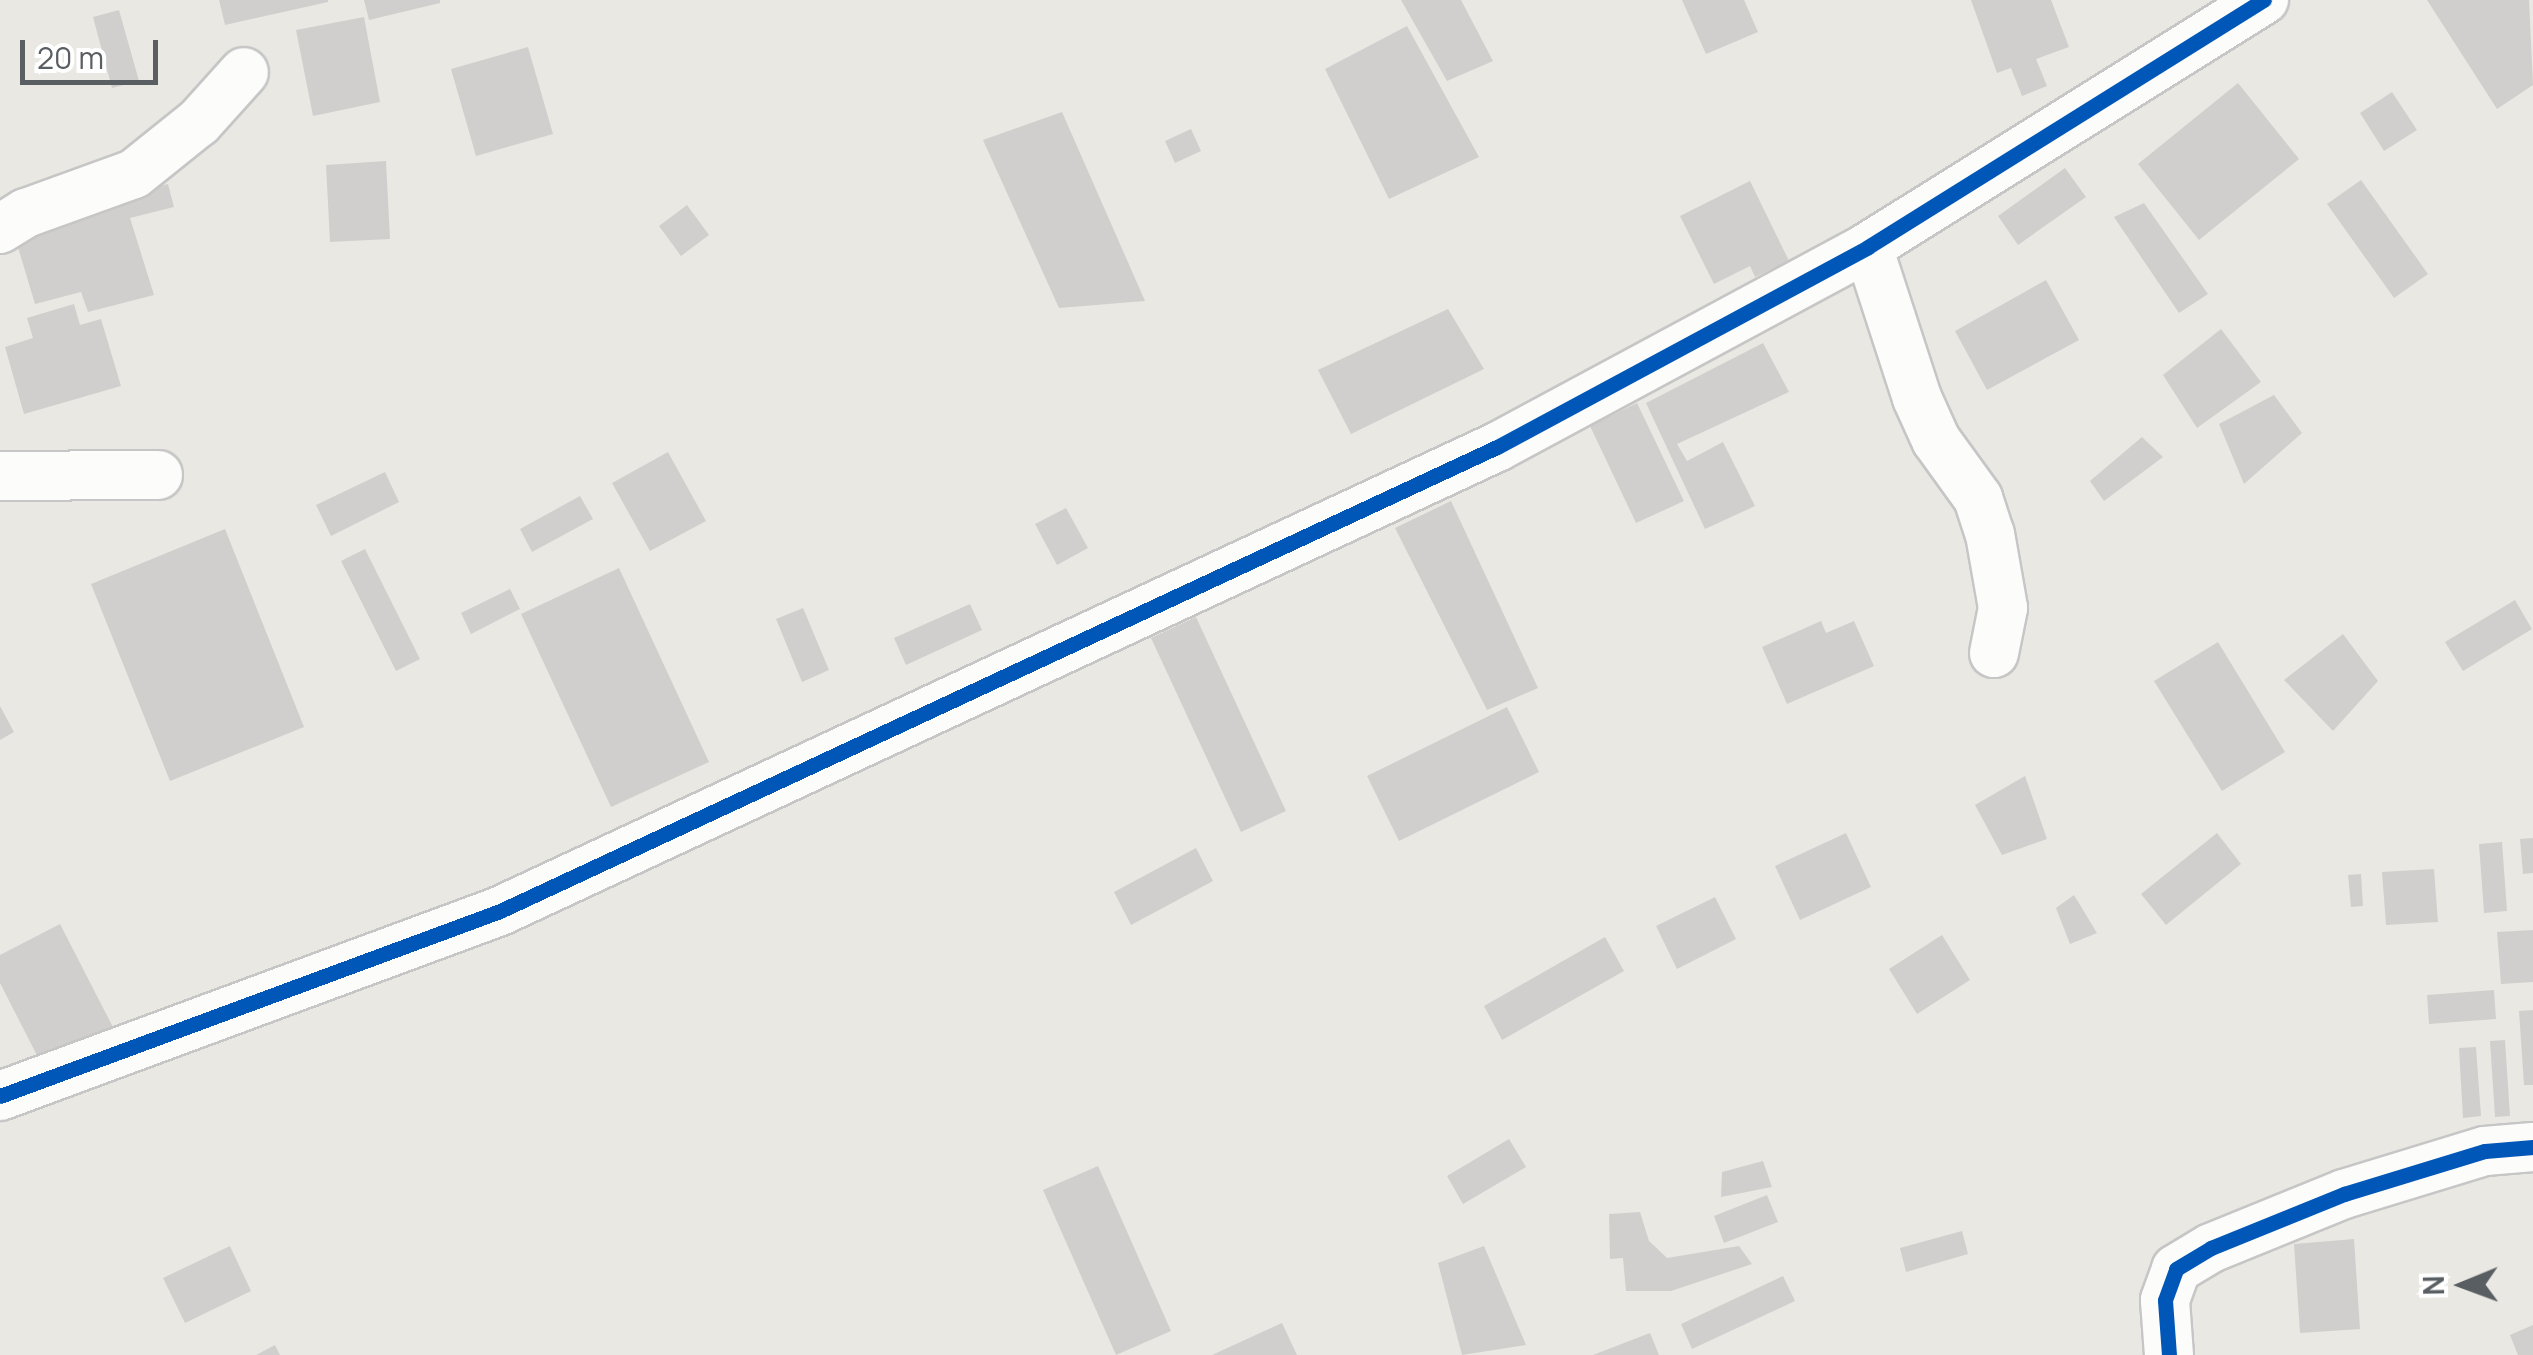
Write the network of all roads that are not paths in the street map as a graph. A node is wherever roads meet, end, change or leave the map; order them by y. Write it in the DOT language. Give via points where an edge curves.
graph roads {
  1 [pos="2264,0"];
  2 [pos="244,72"];
  3 [pos="0,230"];
  4 [pos="1868,247"];
  5 [pos="158,475"];
  6 [pos="0,476"];
  7 [pos="1994,653"];
  8 [pos="0,1096"];
  9 [pos="2533,1146"];
  10 [pos="2170,1355"];
  1 -- 4 [label="street"];
  2 -- 3 [label="street" via="199,122 134,174 26,213"];
  4 -- 7 [label="street" via="1917,398 1936,440 1978,498 1990,534 2003,608"];
  4 -- 8 [label="street" via="1497,447 500,910"];
  5 -- 6 [label="street"];
  9 -- 10 [label="street" via="2485,1151 2344,1194 2211,1248 2176,1269 2165,1300"];
}
